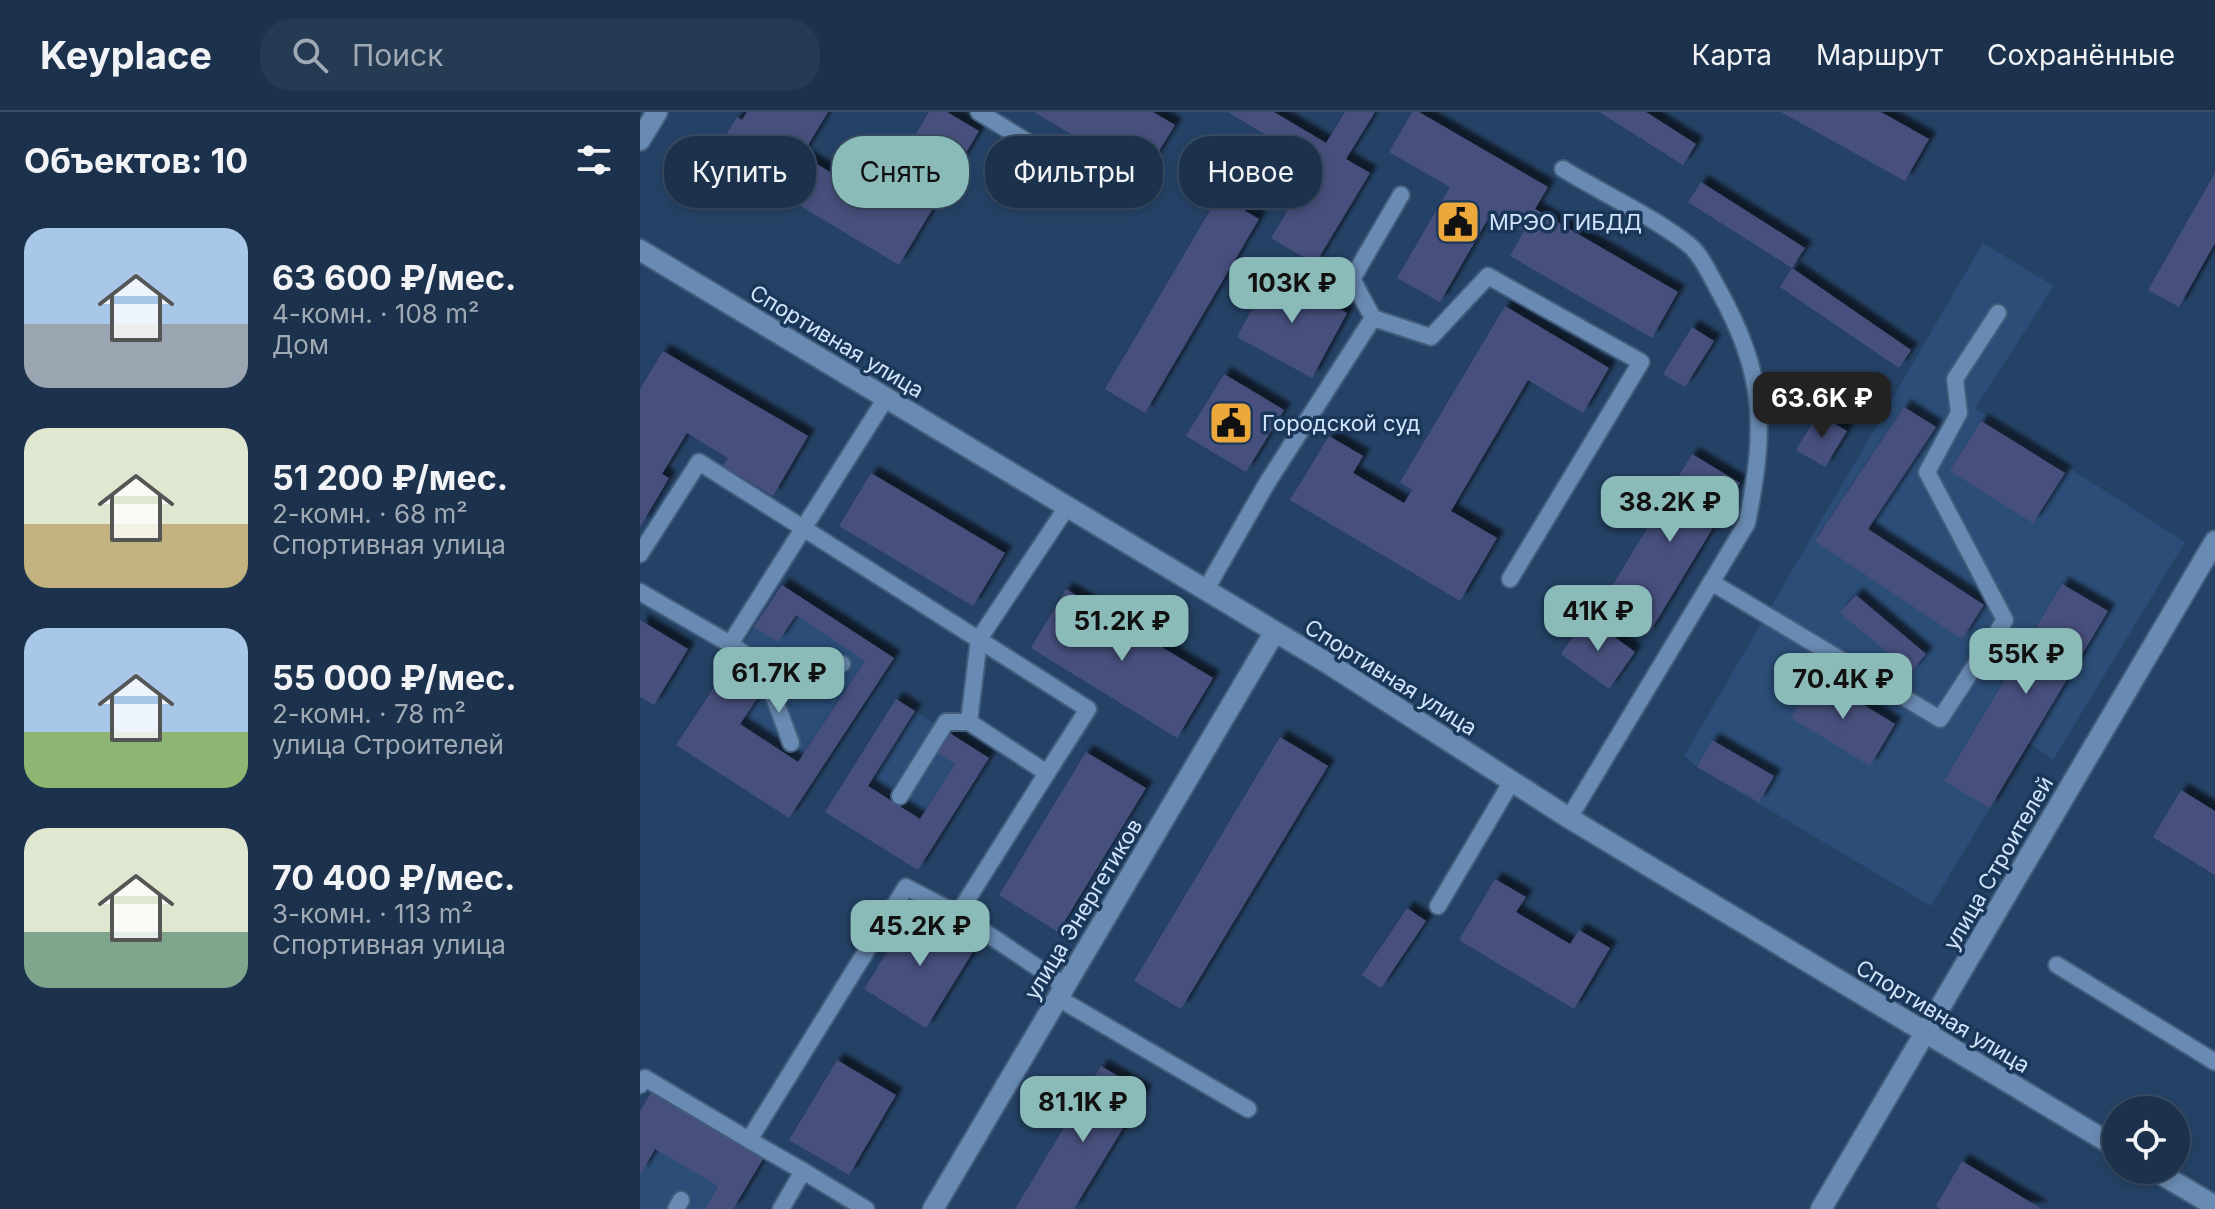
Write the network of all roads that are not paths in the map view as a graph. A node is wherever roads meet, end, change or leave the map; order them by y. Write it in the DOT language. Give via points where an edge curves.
graph roads {
  1 [pos="657,112"];
  2 [pos="979,112"];
  3 [pos="1018,136"];
  4 [pos="640,140"];
  5 [pos="1563,169"];
  6 [pos="1401,195"];
  7 [pos="641,252"];
  8 [pos="1998,313"];
  9 [pos="1373,318"];
  10 [pos="886,398"];
  11 [pos="1067,507"];
  12 [pos="803,528"];
  13 [pos="2215,541"];
  14 [pos="640,554"];
  15 [pos="1510,579"];
  16 [pos="1711,582"];
  17 [pos="1205,591"];
  18 [pos="640,592"];
  19 [pos="1274,633"];
  20 [pos="979,639"];
  21 [pos="730,644"];
  22 [pos="842,664"];
  23 [pos="762,665"];
  24 [pos="969,722"];
  25 [pos="791,743"];
  26 [pos="1047,773"];
  27 [pos="1512,781"];
  28 [pos="900,796"];
  29 [pos="1569,818"];
  30 [pos="1438,906"];
  31 [pos="958,914"];
  32 [pos="2057,965"];
  33 [pos="1061,992"];
  34 [pos="1925,1034"];
  35 [pos="2215,1062"];
  36 [pos="640,1085"];
  37 [pos="1248,1109"];
  38 [pos="2102,1139"];
  39 [pos="749,1140"];
  40 [pos="803,1171"];
  41 [pos="2178,1184"];
  42 [pos="2215,1206"];
  43 [pos="781,1209"];
  44 [pos="866,1209"];
  45 [pos="933,1209"];
  46 [pos="1821,1209"];
  1 -- 4 [label="street"];
  2 -- 3 [label="lane"];
  5 -- 16 [label="lane" via="1690,245 1750,356 1761,416 1756,475 1747,523"];
  6 -- 9 [label="lane" via="1352,279"];
  7 -- 10 [label="street, Спортивная улица"];
  8 -- 16 [label="lane" via="1955,379 1959,413 1927,472 2005,620 1940,719"];
  9 -- 15 [label="lane" via="1431,337 1488,276 1641,362"];
  9 -- 17 [label="lane"];
  10 -- 11 [label="street, Спортивная улица"];
  10 -- 12 [label="lane"];
  11 -- 17 [label="street, Спортивная улица"];
  11 -- 20 [label="lane"];
  12 -- 14 [label="lane" via="699,462"];
  12 -- 20 [label="lane"];
  12 -- 21 [label="lane"];
  13 -- 34 [label="street, улица Строителей"];
  16 -- 29 [label="lane"];
  17 -- 19 [label="street, Спортивная улица"];
  18 -- 21 [label="lane"];
  19 -- 27 [label="street, Спортивная улица"];
  19 -- 33 [label="street, улица Энергетиков"];
  20 -- 24 [label="lane"];
  20 -- 26 [label="lane" via="1088,709"];
  21 -- 23 [label="lane"];
  22 -- 23 [label="lane"];
  23 -- 25 [label="lane"];
  24 -- 26 [label="lane"];
  24 -- 28 [label="lane" via="946,722"];
  26 -- 31 [label="lane"];
  27 -- 29 [label="street, Спортивная улица"];
  27 -- 30 [label="lane"];
  29 -- 34 [label="street, Спортивная улица"];
  31 -- 33 [label="lane"];
  31 -- 39 [label="lane" via="906,887"];
  32 -- 35 [label="lane"];
  33 -- 37 [label="lane"];
  33 -- 45 [label="street, улица Энергетиков"];
  34 -- 38 [label="street, Спортивная улица"];
  34 -- 46 [label="street, улица Строителей"];
  36 -- 39 [label="lane" via="645,1078"];
  39 -- 40 [label="lane"];
  40 -- 43 [label="lane"];
  40 -- 44 [label="lane"];
  41 -- 42 [label="street"];
}
